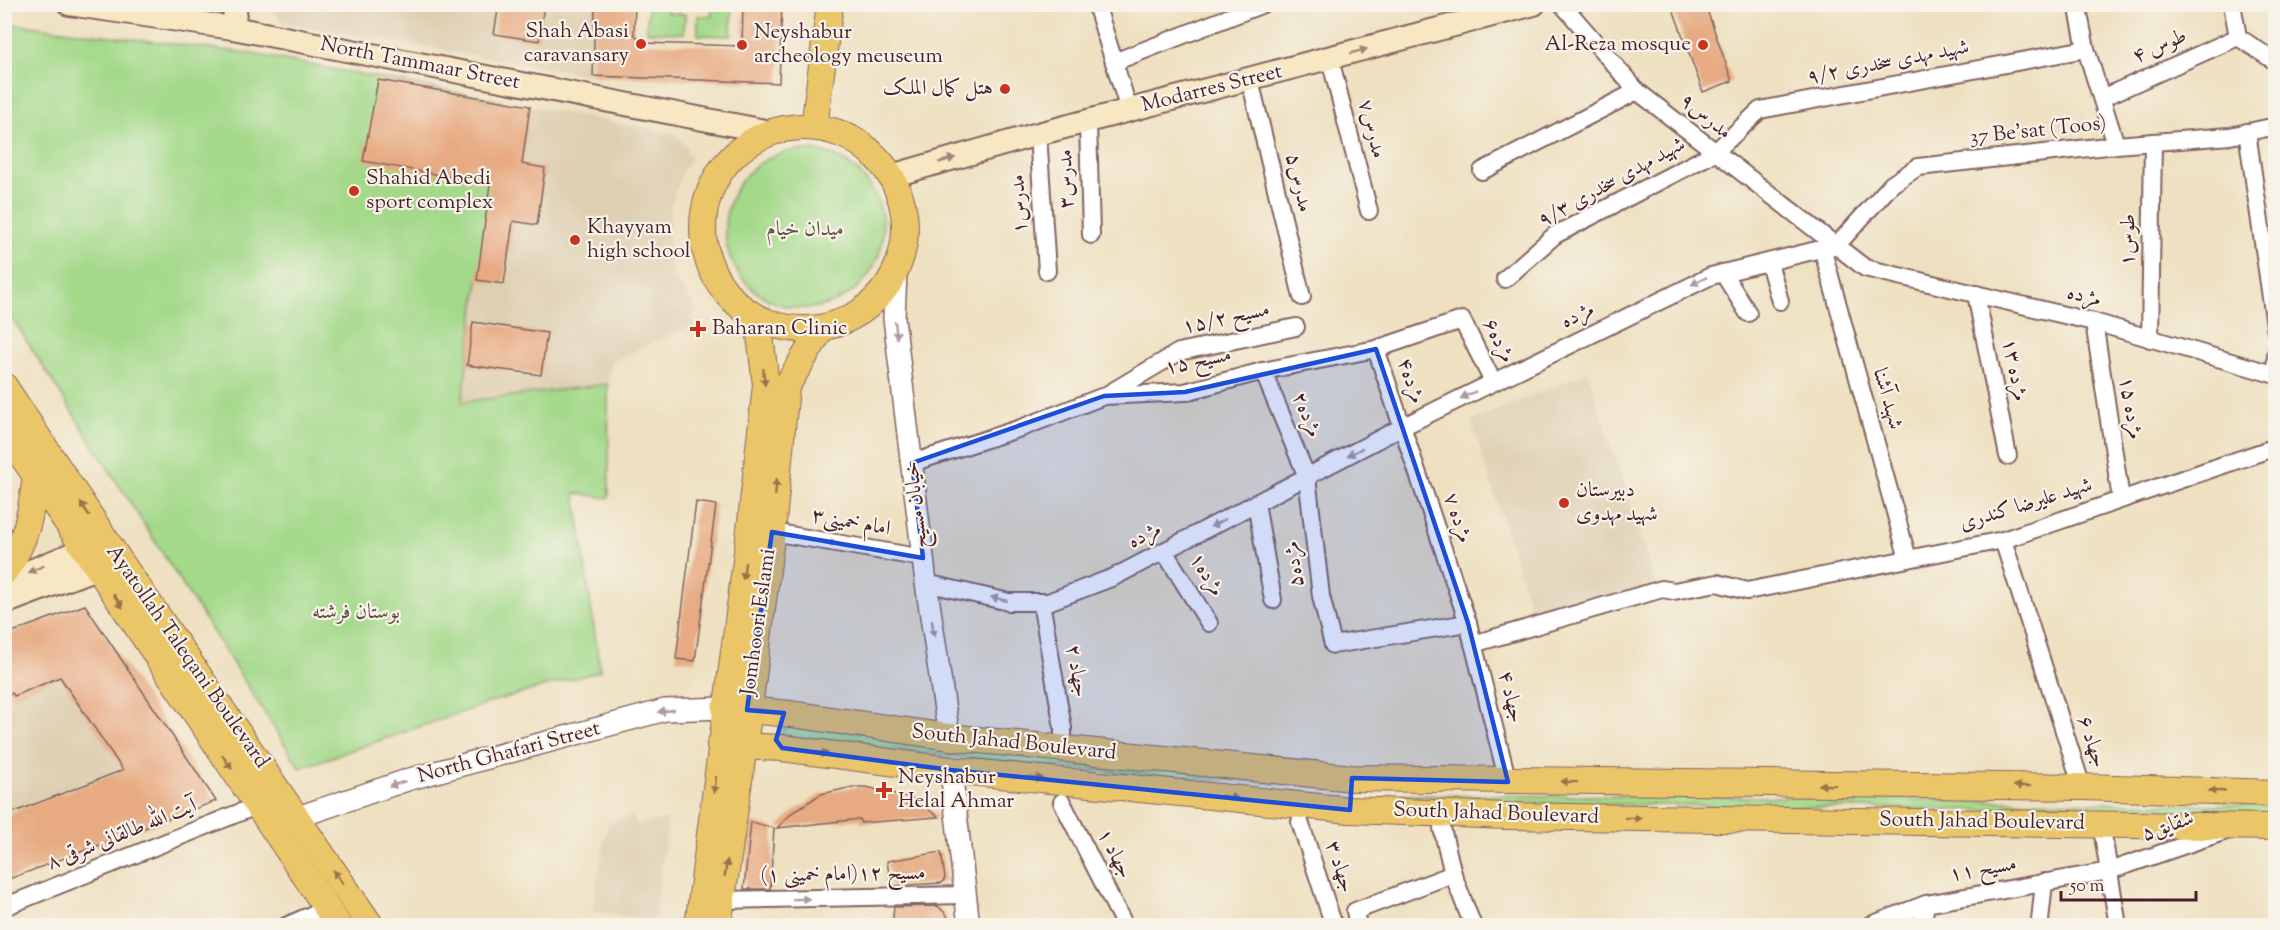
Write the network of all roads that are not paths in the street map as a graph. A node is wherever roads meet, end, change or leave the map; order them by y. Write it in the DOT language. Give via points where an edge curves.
graph roads {
  1 [pos="69,4"];
  2 [pos="236,4"];
  3 [pos="830,4"];
  4 [pos="1263,4"];
  5 [pos="1534,4"];
  6 [pos="1562,4"];
  7 [pos="2077,4"];
  8 [pos="2232,4"];
  9 [pos="1098,6"];
  10 [pos="1495,10"];
  11 [pos="233,28"];
  12 [pos="2238,37"];
  13 [pos="2086,49"];
  14 [pos="1330,59"];
  15 [pos="1114,62"];
  16 [pos="2276,62"];
  17 [pos="1250,80"];
  18 [pos="1637,92"];
  19 [pos="2102,98"];
  20 [pos="1129,110"];
  21 [pos="1088,122"];
  22 [pos="2276,126"];
  23 [pos="814,127"];
  24 [pos="770,132"];
  25 [pos="2247,132"];
  26 [pos="1038,134"];
  27 [pos="2153,142"];
  28 [pos="2116,145"];
  29 [pos="1714,153"];
  30 [pos="1482,171"];
  31 [pos="891,176"];
  32 [pos="1369,211"];
  33 [pos="1091,235"];
  34 [pos="1830,248"];
  35 [pos="1769,263"];
  36 [pos="1047,271"];
  37 [pos="896,272"];
  38 [pos="1723,273"];
  39 [pos="1505,279"];
  40 [pos="1976,294"];
  41 [pos="1302,297"];
  42 [pos="1780,301"];
  43 [pos="1748,313"];
  44 [pos="758,319"];
  45 [pos="1462,320"];
  46 [pos="2094,322"];
  47 [pos="1296,327"];
  48 [pos="822,328"];
  49 [pos="2276,332"];
  50 [pos="2150,339"];
  51 [pos="1376,349"];
  52 [pos="2276,354"];
  53 [pos="1263,370"];
  54 [pos="2275,375"];
  55 [pos="1493,382"];
  56 [pos="4,386"];
  57 [pos="1104,396"];
  58 [pos="1402,427"];
  59 [pos="4,429"];
  60 [pos="2276,447"];
  61 [pos="2008,456"];
  62 [pos="912,464"];
  63 [pos="36,476"];
  64 [pos="1307,477"];
  65 [pos="2121,499"];
  66 [pos="1256,503"];
  67 [pos="772,532"];
  68 [pos="2003,540"];
  69 [pos="1164,551"];
  70 [pos="101,554"];
  71 [pos="923,558"];
  72 [pos="1908,559"];
  73 [pos="4,572"];
  74 [pos="4,582"];
  75 [pos="926,583"];
  76 [pos="1273,600"];
  77 [pos="1041,602"];
  78 [pos="4,603"];
  79 [pos="1209,623"];
  80 [pos="1468,623"];
  81 [pos="1473,644"];
  82 [pos="736,709"];
  83 [pos="791,714"];
  84 [pos="949,737"];
  85 [pos="732,746"];
  86 [pos="782,748"];
  87 [pos="1062,749"];
  88 [pos="951,770"];
  89 [pos="1352,778"];
  90 [pos="1508,782"];
  91 [pos="2082,787"];
  92 [pos="2276,793"];
  93 [pos="1062,802"];
  94 [pos="256,806"];
  95 [pos="1350,810"];
  96 [pos="298,817"];
  97 [pos="1300,822"];
  98 [pos="2101,823"];
  99 [pos="2241,826"];
  100 [pos="2276,827"];
  101 [pos="1442,828"];
  102 [pos="2109,871"];
  103 [pos="1453,874"];
  104 [pos="2044,882"];
  105 [pos="965,896"];
  106 [pos="721,900"];
  107 [pos="1926,904"];
  108 [pos="4,907"];
  109 [pos="333,917"];
  110 [pos="2040,921"];
  111 [pos="286,926"];
  112 [pos="371,926"];
  113 [pos="698,926"];
  114 [pos="718,926"];
  115 [pos="969,926"];
  116 [pos="1125,926"];
  117 [pos="1334,926"];
  118 [pos="1358,926"];
  119 [pos="1473,926"];
  120 [pos="1868,926"];
  121 [pos="1922,926"];
  122 [pos="2118,926"];
  1 -- 11 [label="main road, North Tammaar Street"];
  2 -- 11 [label="main road"];
  3 -- 23 [label="main road"];
  4 -- 15 [label="street"];
  5 -- 10 [label="main road, Modarres Street"];
  6 -- 18 [label="street, مدرس۹"];
  7 -- 13 [label="street"];
  8 -- 12 [label="street"];
  9 -- 15 [label="street"];
  14 -- 10 [label="main road, Modarres Street, one-way"];
  11 -- 24 [label="main road, North Tammaar Street"];
  12 -- 16 [label="street"];
  12 -- 19 [label="street, طوس ۴"];
  13 -- 19 [label="street"];
  13 -- 29 [label="street, شهید مهدی سخدری ۹/۲" via="1760,110"];
  14 -- 17 [label="main road, Modarres Street"];
  14 -- 32 [label="street, مدرس۷"];
  15 -- 20 [label="street"];
  17 -- 20 [label="main road, Modarres Street"];
  17 -- 41 [label="street, مدرس۵"];
  18 -- 29 [label="street, مدرس۹"];
  18 -- 30 [label="street"];
  19 -- 28 [label="street"];
  20 -- 21 [label="main road, Modarres Street"];
  21 -- 26 [label="main road, Modarres Street"];
  21 -- 33 [label="street, مدرس۳"];
  22 -- 25 [label="street, 37 Be'sat (Toos)"];
  23 -- 24 [label="main road" via="792,126"];
  23 -- 31 [label="main road" via="853,140 871,152"];
  24 -- 44 [label="main road" via="740,148 717,173 704,204 702,238 711,271 730,299"];
  25 -- 27 [label="street, 37 Be'sat (Toos)"];
  25 -- 49 [label="street"];
  31 -- 26 [label="main road, Modarres Street, one-way"];
  26 -- 36 [label="street, مدرس۱"];
  27 -- 28 [label="street, 37 Be'sat (Toos)"];
  27 -- 50 [label="street, طوس۱"];
  28 -- 34 [label="street, 37 Be'sat (Toos)" via="1918,167 1892,184"];
  29 -- 34 [label="street, مدرس۹"];
  29 -- 39 [label="street, شهید مهدی سخدری ۹/۳" via="1555,236"];
  31 -- 37 [label="main road" via="903,207 905,240"];
  34 -- 35 [label="street, مژده"];
  34 -- 40 [label="street, مژده" via="1865,268"];
  34 -- 72 [label="street, شهبد آشنا"];
  35 -- 38 [label="street, مژده"];
  35 -- 42 [label="street"];
  37 -- 48 [label="main road" via="878,298 852,318"];
  37 -- 62 [label="street, خیابان مسیح, one-way" via="894,318"];
  38 -- 43 [label="street"];
  38 -- 55 [label="street, مژده, one-way"];
  40 -- 46 [label="street, مژده"];
  40 -- 61 [label="street, مژده ۱۳"];
  44 -- 48 [label="main road" via="790,329"];
  44 -- 82 [label="main road, Jomhoori Eslami, one-way" via="766,385"];
  45 -- 51 [label="street, مسیح ۱۵"];
  45 -- 55 [label="street, مژده۶"];
  46 -- 50 [label="street, مژده"];
  46 -- 65 [label="street, مژده ۱۵"];
  47 -- 57 [label="street, مسیح ۱۵/۲" via="1179,352"];
  67 -- 48 [label="main road, Jomhoori Eslami, one-way" via="786,387"];
  50 -- 54 [label="street, مژده"];
  51 -- 53 [label="street, مسیح ۱۵"];
  51 -- 58 [label="street, مژده۴"];
  52 -- 54 [label="street"];
  53 -- 57 [label="street, مسیح ۱۵" via="1185,392"];
  53 -- 64 [label="street, مژده۲"];
  55 -- 58 [label="street, مژده, one-way"];
  70 -- 56 [label="main road, Ayatollah Taleqani Boulevard, one-way"];
  57 -- 62 [label="street, مسیح ۱۵"];
  58 -- 64 [label="street, مژده, one-way"];
  58 -- 80 [label="street, مژده ۷"];
  59 -- 63 [label="main road, Ayatollah Taleqani Boulevard"];
  60 -- 65 [label="street, شهید علیرضا کندری"];
  62 -- 71 [label="street, خیابان مسیح"];
  63 -- 70 [label="main road, Ayatollah Taleqani Boulevard"];
  63 -- 73 [label="main road" via="27,532 18,554"];
  64 -- 66 [label="street, مژده"];
  64 -- 80 [label="street, مژده۵" via="1321,597 1333,645"];
  65 -- 68 [label="street, شهید علیرضا کندری"];
  66 -- 69 [label="street, مژده, one-way"];
  66 -- 76 [label="street"];
  67 -- 71 [label="street, امام خمینی۳, one-way"];
  67 -- 82 [label="main road, Jomhoori Eslami"];
  68 -- 72 [label="street, شهید علیرضا کندری"];
  68 -- 91 [label="street, جهاد ۶"];
  69 -- 77 [label="street, مژده" via="1114,577"];
  69 -- 79 [label="street, مژده۱"];
  70 -- 74 [label="main road, one-way"];
  70 -- 78 [label="main road"];
  70 -- 94 [label="main road, Ayatollah Taleqani Boulevard, one-way"];
  70 -- 96 [label="main road, Ayatollah Taleqani Boulevard"];
  71 -- 75 [label="street, خیابان مسیح"];
  72 -- 81 [label="street, شهید علیرضا کندری" via="1747,591 1717,583 1674,591 1662,589"];
  77 -- 75 [label="street, مژده, one-way" via="1009,602"];
  75 -- 84 [label="street, خیابان مسیح, one-way"];
  77 -- 87 [label="street, جهاد ۲" via="1063,728"];
  80 -- 81 [label="street, جهاد ۴"];
  81 -- 90 [label="street, جهاد ۴"];
  82 -- 83 [label="main road, South Jahad Boulevard"];
  82 -- 85 [label="main road, Jomhoori Eslami"];
  82 -- 96 [label="street, North Ghafari Street, one-way" via="665,710 410,779"];
  83 -- 84 [label="main road, South Jahad Boulevard"];
  83 -- 86 [label="main road" via="781,720 776,731"];
  84 -- 87 [label="main road, South Jahad Boulevard"];
  85 -- 86 [label="main road, South Jahad Boulevard"];
  106 -- 85 [label="main road, Jomhoori Eslami, one-way"];
  85 -- 113 [label="main road, Jomhoori Eslami, one-way"];
  86 -- 88 [label="main road, South Jahad Boulevard, one-way"];
  87 -- 89 [label="main road, South Jahad Boulevard"];
  88 -- 95 [label="main road, South Jahad Boulevard, one-way"];
  88 -- 105 [label="street"];
  89 -- 90 [label="main road, South Jahad Boulevard"];
  89 -- 95 [label="main road"];
  91 -- 90 [label="main road, South Jahad Boulevard, one-way"];
  92 -- 91 [label="main road, South Jahad Boulevard, one-way"];
  93 -- 116 [label="street, جهاد ۱"];
  94 -- 108 [label="street, آیت الله طالقانی شرقی ۸"];
  94 -- 109 [label="main road, Ayatollah Taleqani Boulevard"];
  95 -- 98 [label="main road, South Jahad Boulevard, one-way" via="1507,816"];
  112 -- 96 [label="main road, Ayatollah Taleqani Boulevard, one-way"];
  97 -- 117 [label="street, جهاد ۳"];
  98 -- 99 [label="main road, South Jahad Boulevard"];
  98 -- 102 [label="street"];
  99 -- 100 [label="main road, South Jahad Boulevard"];
  99 -- 102 [label="street, شقایق۵"];
  101 -- 103 [label="street"];
  102 -- 104 [label="street, مسیح ۱۱"];
  102 -- 122 [label="street"];
  103 -- 118 [label="street" via="1355,911"];
  103 -- 119 [label="street"];
  104 -- 107 [label="street, مسیح ۱۱"];
  104 -- 110 [label="street"];
  106 -- 105 [label="street, مسیح ۱۲(امام خمینی ۱), one-way"];
  105 -- 115 [label="street"];
  106 -- 114 [label="main road, Jomhoori Eslami"];
  107 -- 120 [label="street, مسیح ۱۱"];
  107 -- 121 [label="street"];
  109 -- 111 [label="street"];
}
